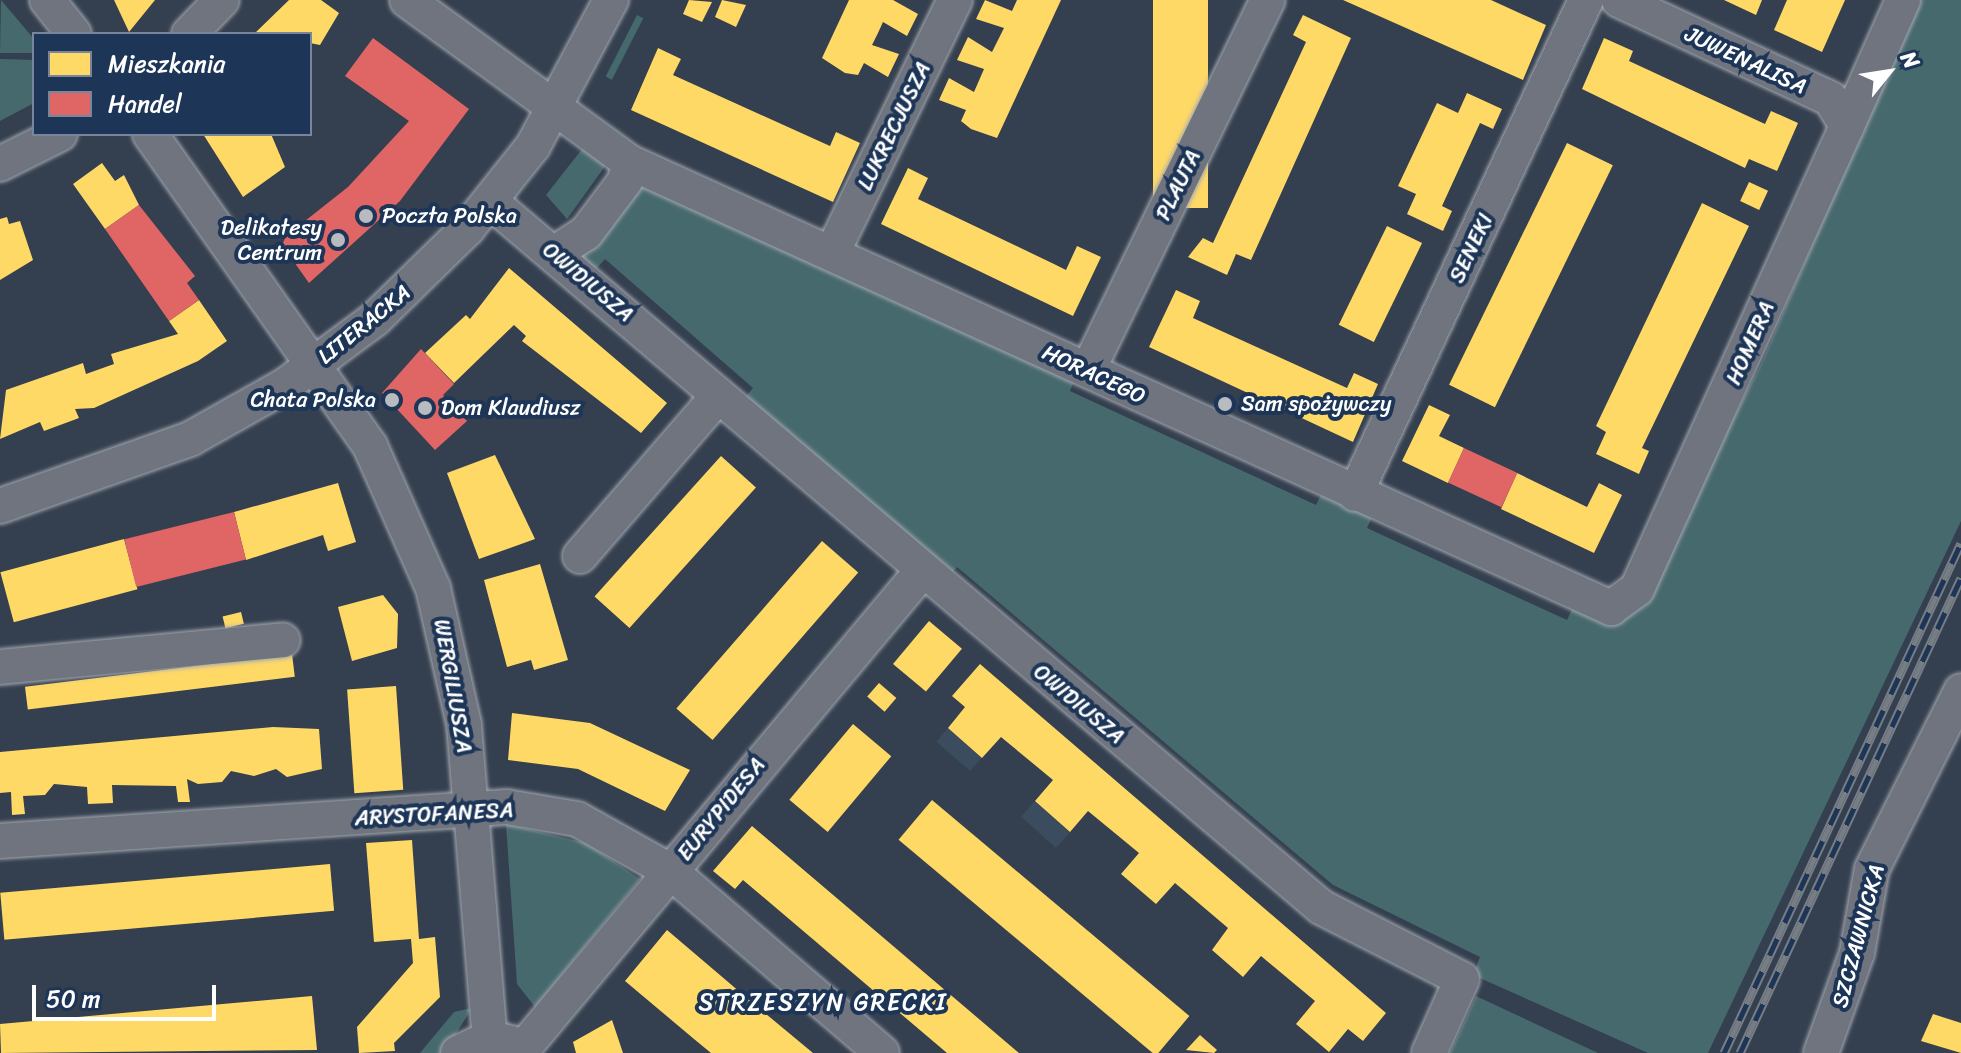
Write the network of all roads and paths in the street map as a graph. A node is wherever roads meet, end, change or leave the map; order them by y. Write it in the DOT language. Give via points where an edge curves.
graph roads {
  1 [pos="47,0"];
  2 [pos="222,0"];
  3 [pos="407,0"];
  4 [pos="611,0"];
  5 [pos="955,0"];
  6 [pos="1268,0"];
  7 [pos="1586,0"];
  8 [pos="1619,0"];
  9 [pos="1903,0"];
  10 [pos="72,32"];
  11 [pos="191,32"];
  12 [pos="558,109"];
  13 [pos="1839,113"];
  14 [pos="56,136"];
  15 [pos="151,136"];
  16 [pos="629,162"];
  17 [pos="0,164"];
  18 [pos="491,202"];
  19 [pos="833,251"];
  20 [pos="555,253"];
  21 [pos="315,364"];
  22 [pos="1088,370"];
  23 [pos="718,396"];
  24 [pos="1355,494"];
  25 [pos="0,506"];
  26 [pos="580,556"];
  27 [pos="922,571"];
  28 [pos="1637,589"];
  29 [pos="283,640"];
  30 [pos="0,667"];
  31 [pos="1961,691"];
  32 [pos="470,810"];
  33 [pos="0,841"];
  34 [pos="670,871"];
  35 [pos="490,1038"];
  36 [pos="523,1051"];
  37 [pos="458,1053"];
  38 [pos="882,1053"];
  39 [pos="1429,1053"];
  40 [pos="1821,1053"];
  1 -- 10 [label="street"];
  2 -- 11 [label="street"];
  3 -- 12 [label="street, HORACEGO"];
  4 -- 12 [label="street, LITERACKA"];
  5 -- 19 [label="street, LUKRECJUSZA"];
  6 -- 22 [label="street, PLAUTA"];
  7 -- 24 [label="street, SENEKI"];
  8 -- 13 [label="street, JUWENALISA"];
  9 -- 13 [label="street, HOMERA"];
  12 -- 16 [label="street, HORACEGO"];
  12 -- 18 [label="street, LITERACKA"];
  13 -- 28 [label="street, HOMERA"];
  14 -- 17 [label="street"];
  15 -- 21 [label="street, WERGILIUSZA"];
  16 -- 19 [label="street, HORACEGO"];
  16 -- 20 [label="street" via="625,181 586,233"];
  18 -- 20 [label="street, OWIDIUSZA"];
  18 -- 21 [label="street, LITERACKA" via="408,290"];
  19 -- 22 [label="street, HORACEGO"];
  20 -- 23 [label="street, OWIDIUSZA"];
  21 -- 25 [label="street, LITERACKA" via="162,452"];
  21 -- 32 [label="street, WERGILIUSZA" via="377,460 433,588 457,681"];
  22 -- 24 [label="street, HORACEGO"];
  23 -- 26 [label="street"];
  23 -- 27 [label="street, OWIDIUSZA"];
  24 -- 28 [label="street, HORACEGO" via="1597,606 1625,603"];
  27 -- 34 [label="street, EURYPIDESA"];
  27 -- 39 [label="street, OWIDIUSZA" via="1321,907 1462,979"];
  29 -- 30 [label="street"];
  31 -- 40 [label="street, SZCZAWNICKA" via="1872,869 1857,953"];
  32 -- 33 [label="street, ARYSTOFANESA"];
  32 -- 34 [label="street, ARYSTOFANESA" via="507,807 577,819"];
  32 -- 35 [label="street, WERGILIUSZA"];
  34 -- 36 [label="street, EURYPIDESA"];
  34 -- 38 [label="street, ARYSTOFANESA"];
  35 -- 36 [label="street"];
  35 -- 37 [label="street"];
}
